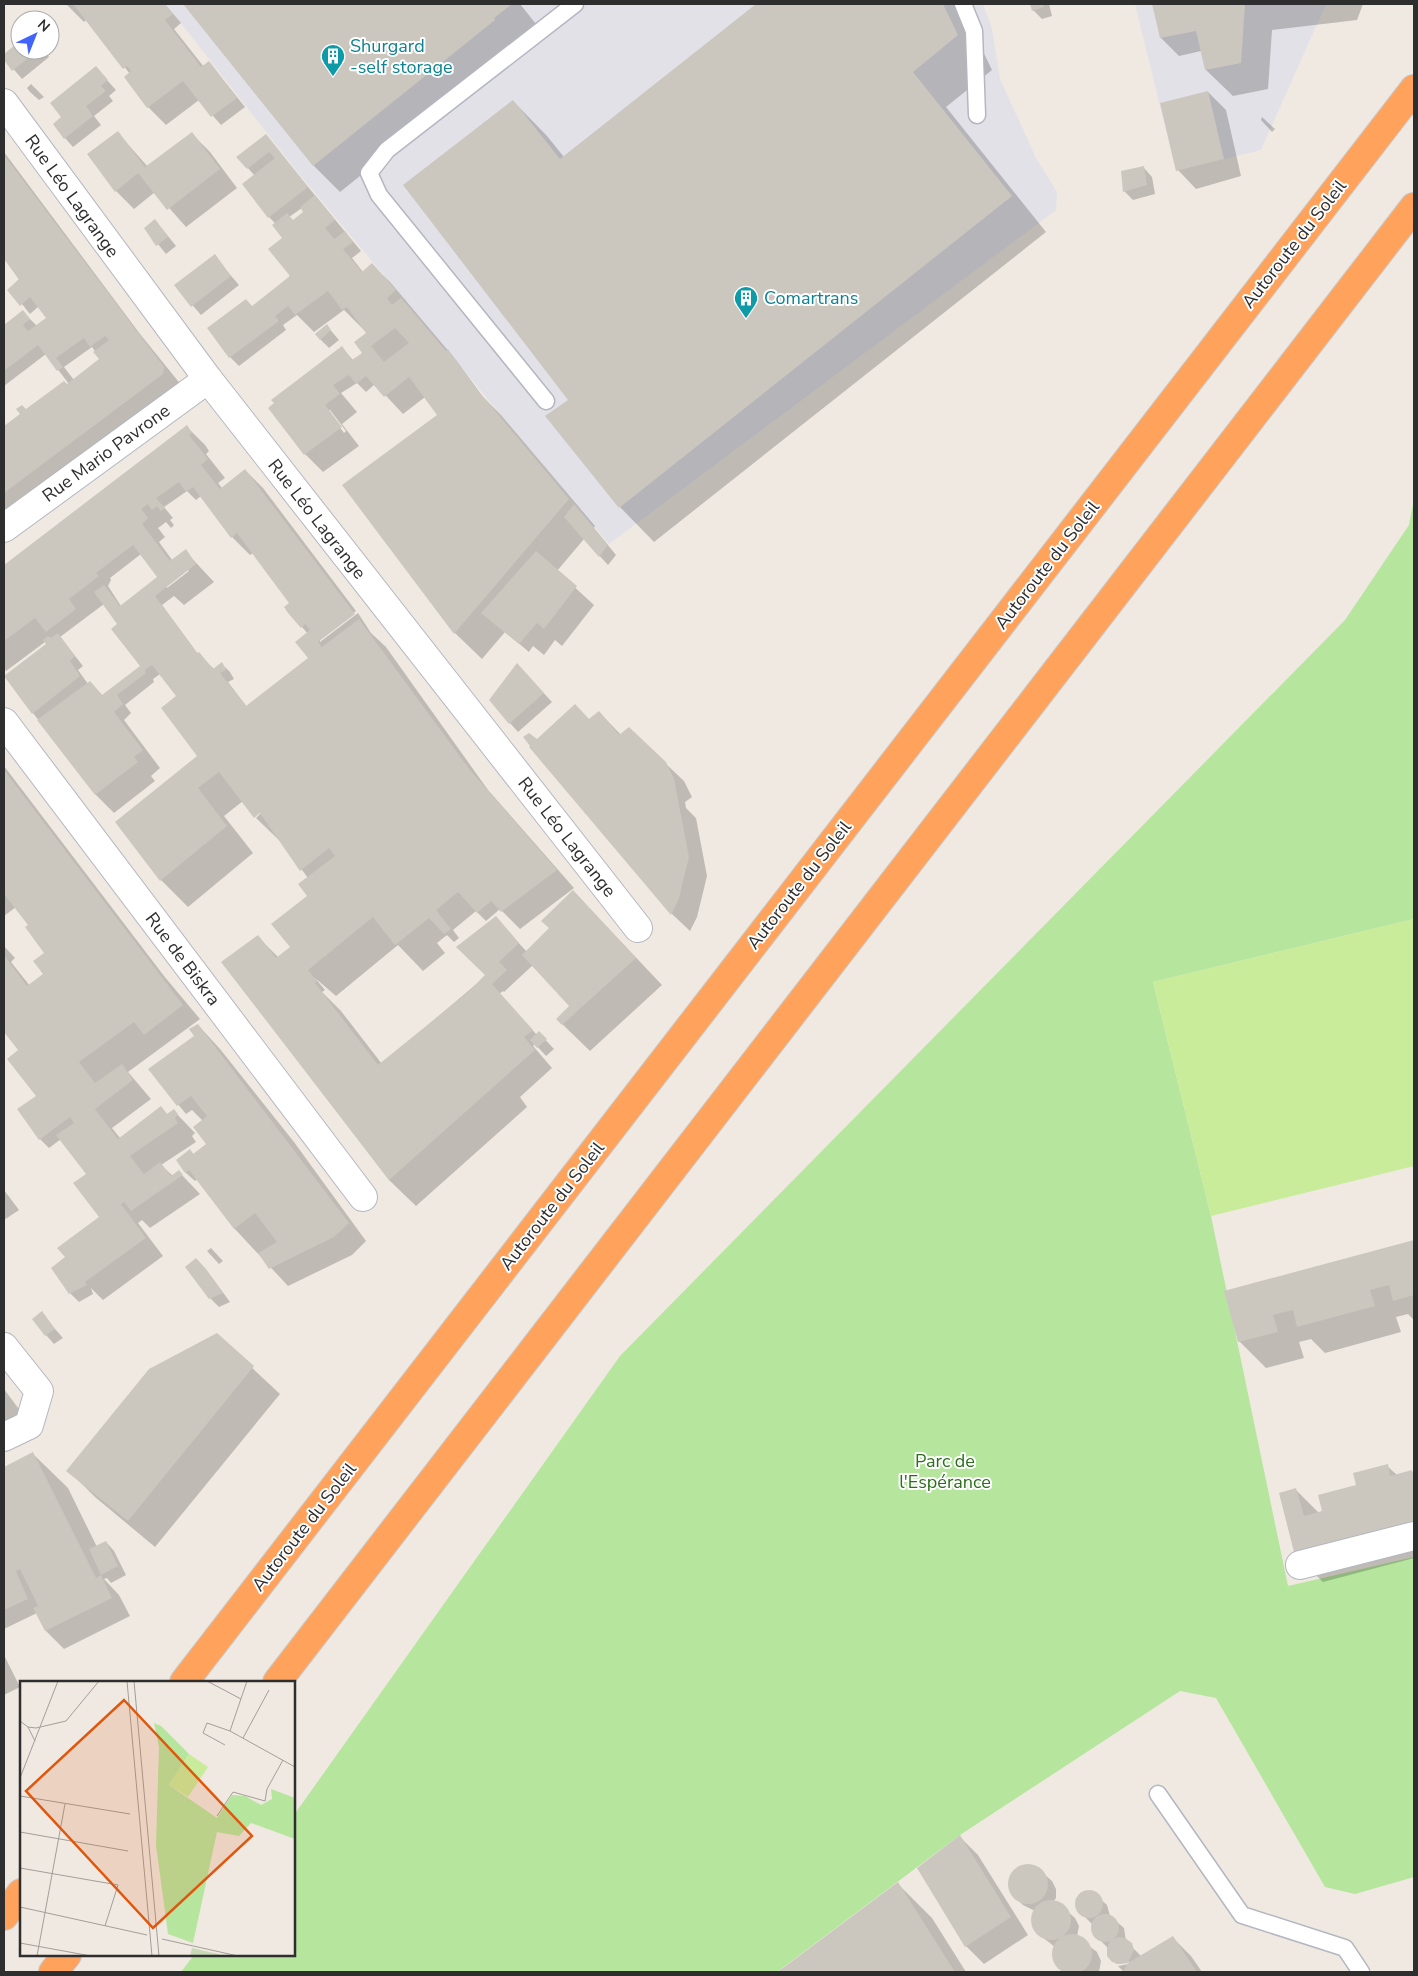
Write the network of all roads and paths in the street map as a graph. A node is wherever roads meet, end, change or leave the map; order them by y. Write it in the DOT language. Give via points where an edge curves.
graph roads {
  1 [pos="575,4"];
  2 [pos="963,4"];
  3 [pos="1414,89"];
  4 [pos="4,103"];
  5 [pos="977,115"];
  6 [pos="1414,207"];
  7 [pos="208,379"];
  8 [pos="546,401"];
  9 [pos="4,528"];
  10 [pos="4,722"];
  11 [pos="638,928"];
  12 [pos="363,1197"];
  13 [pos="4,1347"];
  14 [pos="4,1437"];
  15 [pos="1414,1536"];
  16 [pos="1300,1565"];
  17 [pos="185,1681"];
  18 [pos="278,1681"];
  19 [pos="1158,1794"];
  20 [pos="20,1894"];
  21 [pos="4,1916"];
  22 [pos="65,1956"];
  23 [pos="53,1972"];
  24 [pos="1361,1972"];
  1 -- 8 [label="lane" via="387,150 369,173 379,195"];
  2 -- 5 [label="lane" via="974,31"];
  3 -- 17 [label="highway, Autoroute du Soleil"];
  4 -- 7 [label="street, Rue Léo Lagrange"];
  6 -- 18 [label="highway"];
  7 -- 9 [label="street, Rue Mario Pavrone"];
  7 -- 11 [label="street, Rue Léo Lagrange"];
  10 -- 12 [label="street, Rue de Biskra"];
  13 -- 14 [label="street" via="39,1391 29,1425"];
  15 -- 16 [label="street"];
  19 -- 24 [label="lane" via="1242,1915 1345,1948"];
  20 -- 21 [label="highway"];
  22 -- 23 [label="highway"];
}
